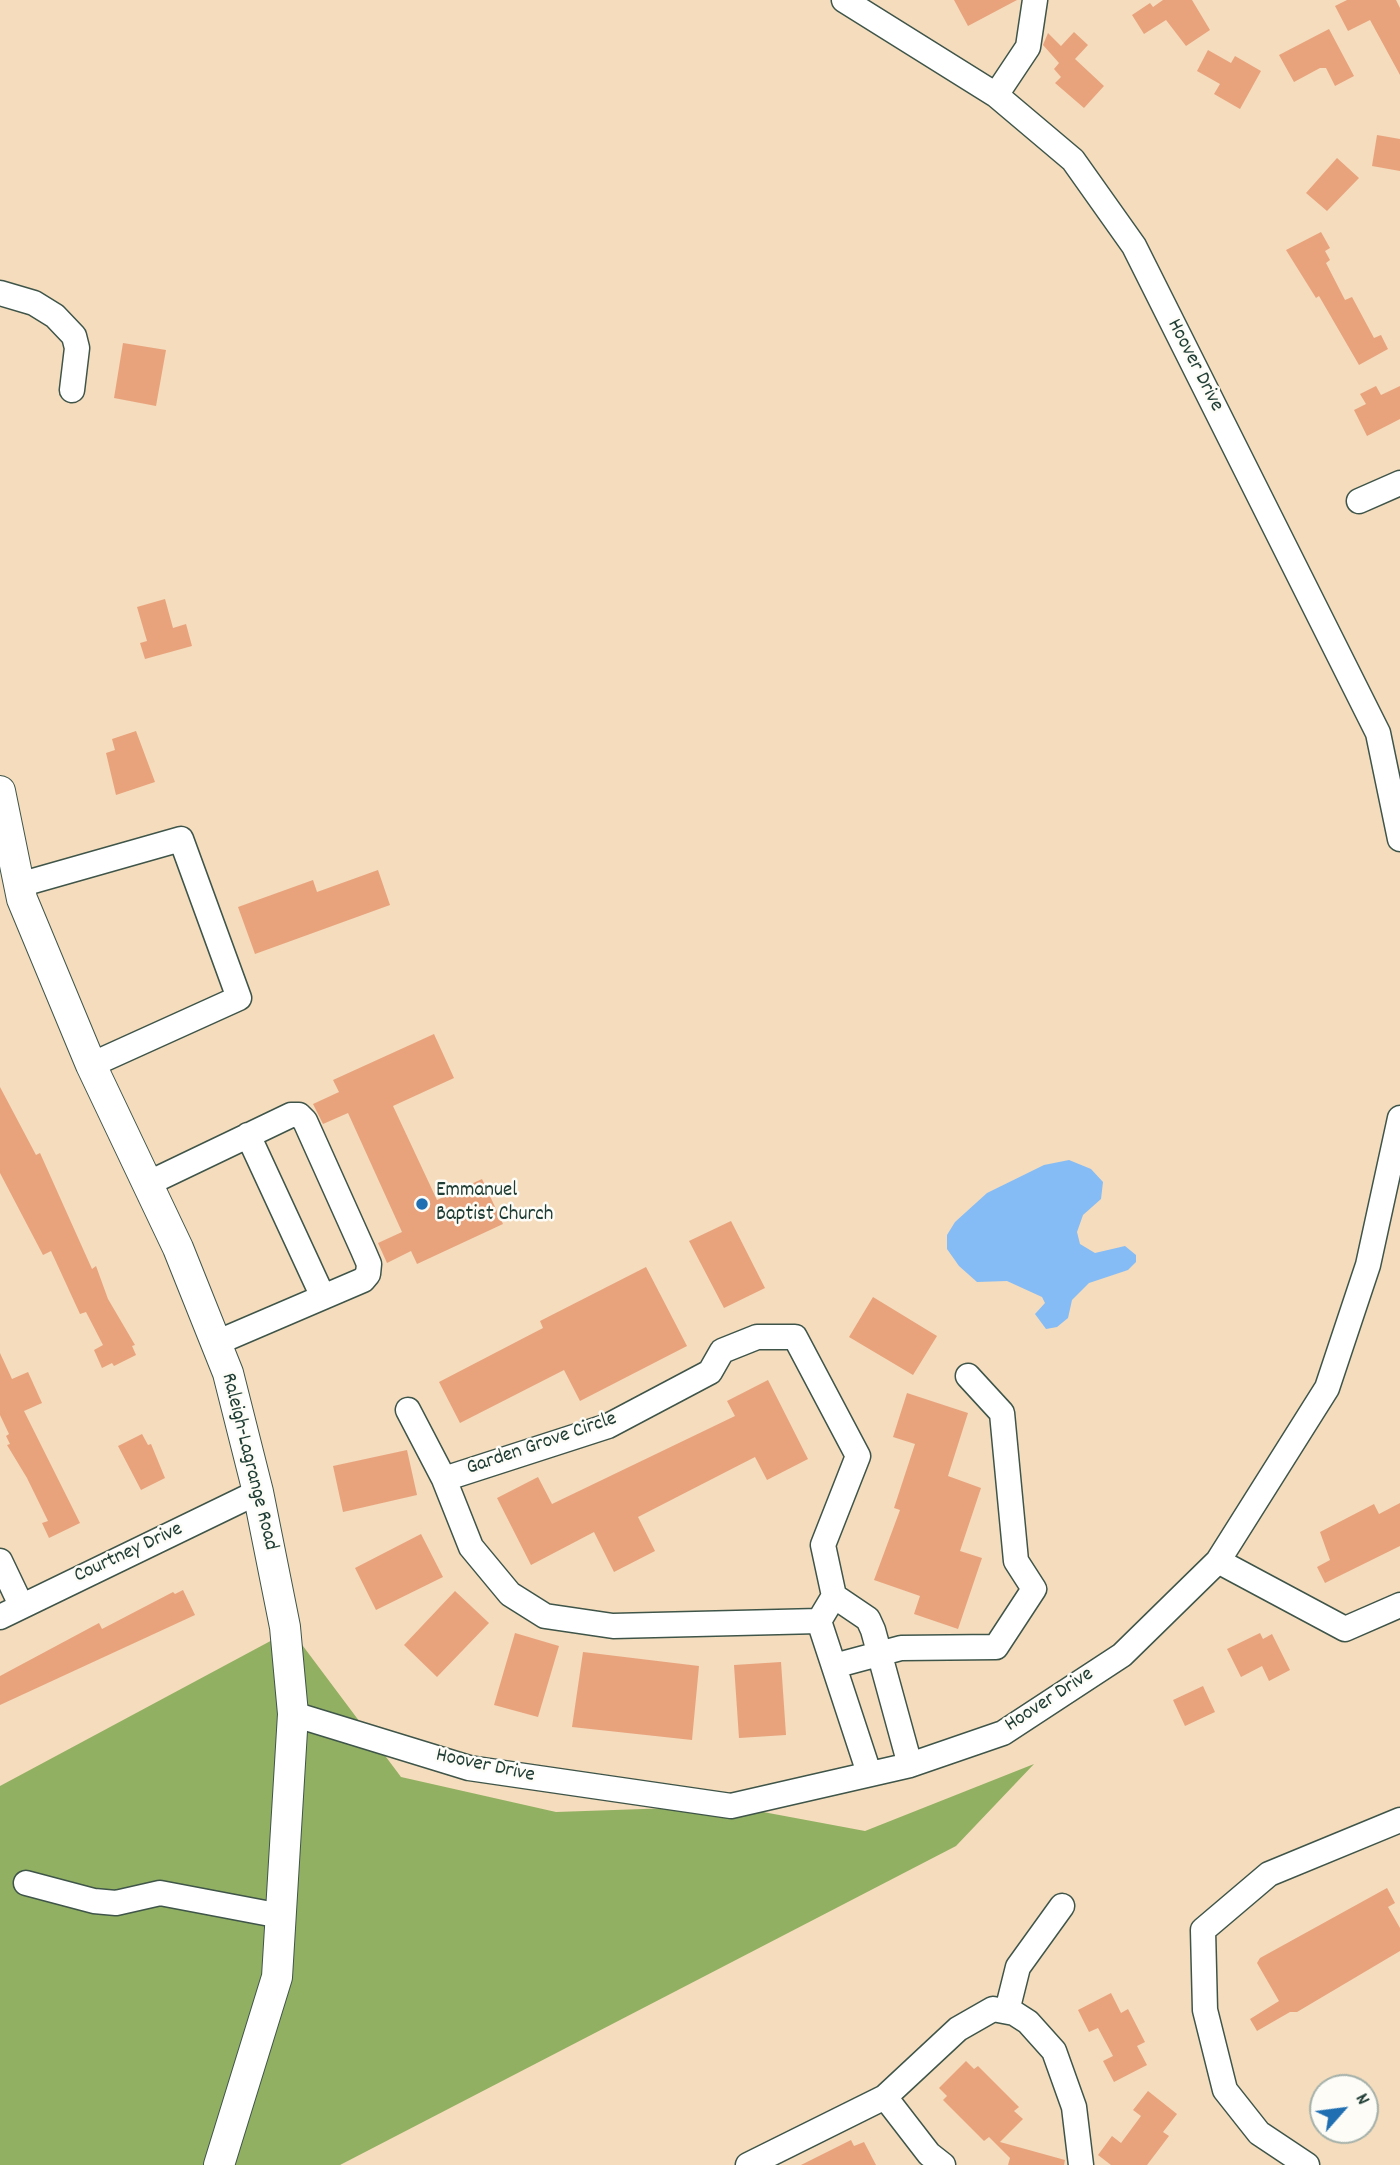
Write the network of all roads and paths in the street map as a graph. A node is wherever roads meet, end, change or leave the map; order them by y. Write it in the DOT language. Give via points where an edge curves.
graph roads {
  1 [pos="844,0"];
  2 [pos="1035,0"];
  3 [pos="996,95"];
  4 [pos="0,293"];
  5 [pos="72,390"];
  6 [pos="1400,483"];
  7 [pos="1359,501"];
  8 [pos="0,791"];
  9 [pos="1400,839"];
  10 [pos="19,885"];
  11 [pos="91,1065"];
  12 [pos="1400,1118"];
  13 [pos="248,1135"];
  14 [pos="148,1184"];
  15 [pos="323,1297"];
  16 [pos="216,1343"];
  17 [pos="968,1376"];
  18 [pos="408,1410"];
  19 [pos="444,1479"];
  20 [pos="258,1492"];
  21 [pos="0,1561"];
  22 [pos="1218,1561"];
  23 [pos="834,1596"];
  24 [pos="1400,1605"];
  25 [pos="11,1611"];
  26 [pos="819,1621"];
  27 [pos="881,1654"];
  28 [pos="834,1666"];
  29 [pos="293,1714"];
  30 [pos="911,1765"];
  31 [pos="869,1773"];
  32 [pos="1400,1820"];
  33 [pos="26,1883"];
  34 [pos="1062,1906"];
  35 [pos="281,1916"];
  36 [pos="1007,2011"];
  37 [pos="885,2097"];
  38 [pos="219,2165"];
  39 [pos="748,2165"];
  40 [pos="943,2165"];
  41 [pos="1080,2165"];
  42 [pos="1307,2165"];
  1 -- 3 [label="street, Hoover Drive"];
  2 -- 3 [label="street" via="1028,47"];
  3 -- 9 [label="street, Hoover Drive" via="1073,160 1134,246 1378,733"];
  4 -- 5 [label="street" via="34,303 74,336"];
  6 -- 7 [label="street"];
  8 -- 10 [label="main road, Raleigh-Lagrange Road"];
  10 -- 11 [label="main road, Raleigh-Lagrange Road"];
  10 -- 11 [label="street" via="181,839 239,998"];
  11 -- 14 [label="main road, Raleigh-Lagrange Road"];
  12 -- 22 [label="street, Hoover Drive" via="1368,1265 1327,1388"];
  13 -- 14 [label="street"];
  13 -- 15 [label="street"];
  13 -- 15 [label="street" via="291,1115 305,1121 369,1264 363,1280"];
  14 -- 16 [label="main road, Raleigh-Lagrange Road"];
  15 -- 16 [label="street"];
  16 -- 20 [label="main road, Raleigh-Lagrange Road"];
  17 -- 27 [label="street" via="1002,1413 1016,1561 1034,1589 996,1647 901,1648"];
  18 -- 19 [label="street"];
  19 -- 23 [label="street, Garden Grove Circle" via="608,1426 710,1372 722,1351 757,1337 795,1337 858,1456 824,1545"];
  19 -- 26 [label="street, Garden Grove Circle" via="471,1547 510,1594 545,1616 613,1626"];
  20 -- 25 [label="street, Courtney Drive"];
  20 -- 29 [label="main road, Raleigh-Lagrange Road" via="285,1627"];
  21 -- 25 [label="street"];
  22 -- 24 [label="street" via="1345,1629"];
  22 -- 30 [label="street, Hoover Drive" via="1122,1655 1003,1733"];
  23 -- 26 [label="street"];
  23 -- 27 [label="street" via="868,1619"];
  26 -- 28 [label="street"];
  27 -- 28 [label="street"];
  27 -- 30 [label="street"];
  28 -- 31 [label="street"];
  29 -- 31 [label="street, Hoover Drive" via="469,1768 731,1806"];
  29 -- 35 [label="main road, Raleigh-Lagrange Road"];
  30 -- 31 [label="street, Hoover Drive"];
  32 -- 42 [label="street" via="1269,1874 1203,1930 1205,2010 1225,2090 1259,2133"];
  33 -- 35 [label="street" via="94,1901 116,1903 160,1894"];
  34 -- 36 [label="street" via="1018,1967"];
  35 -- 38 [label="main road, Raleigh-Lagrange Road" via="277,1977"];
  36 -- 37 [label="street" via="993,2009 958,2029"];
  36 -- 41 [label="street" via="1028,2022 1054,2051 1074,2107"];
  37 -- 39 [label="street"];
  37 -- 40 [label="street" via="929,2154"];
}
